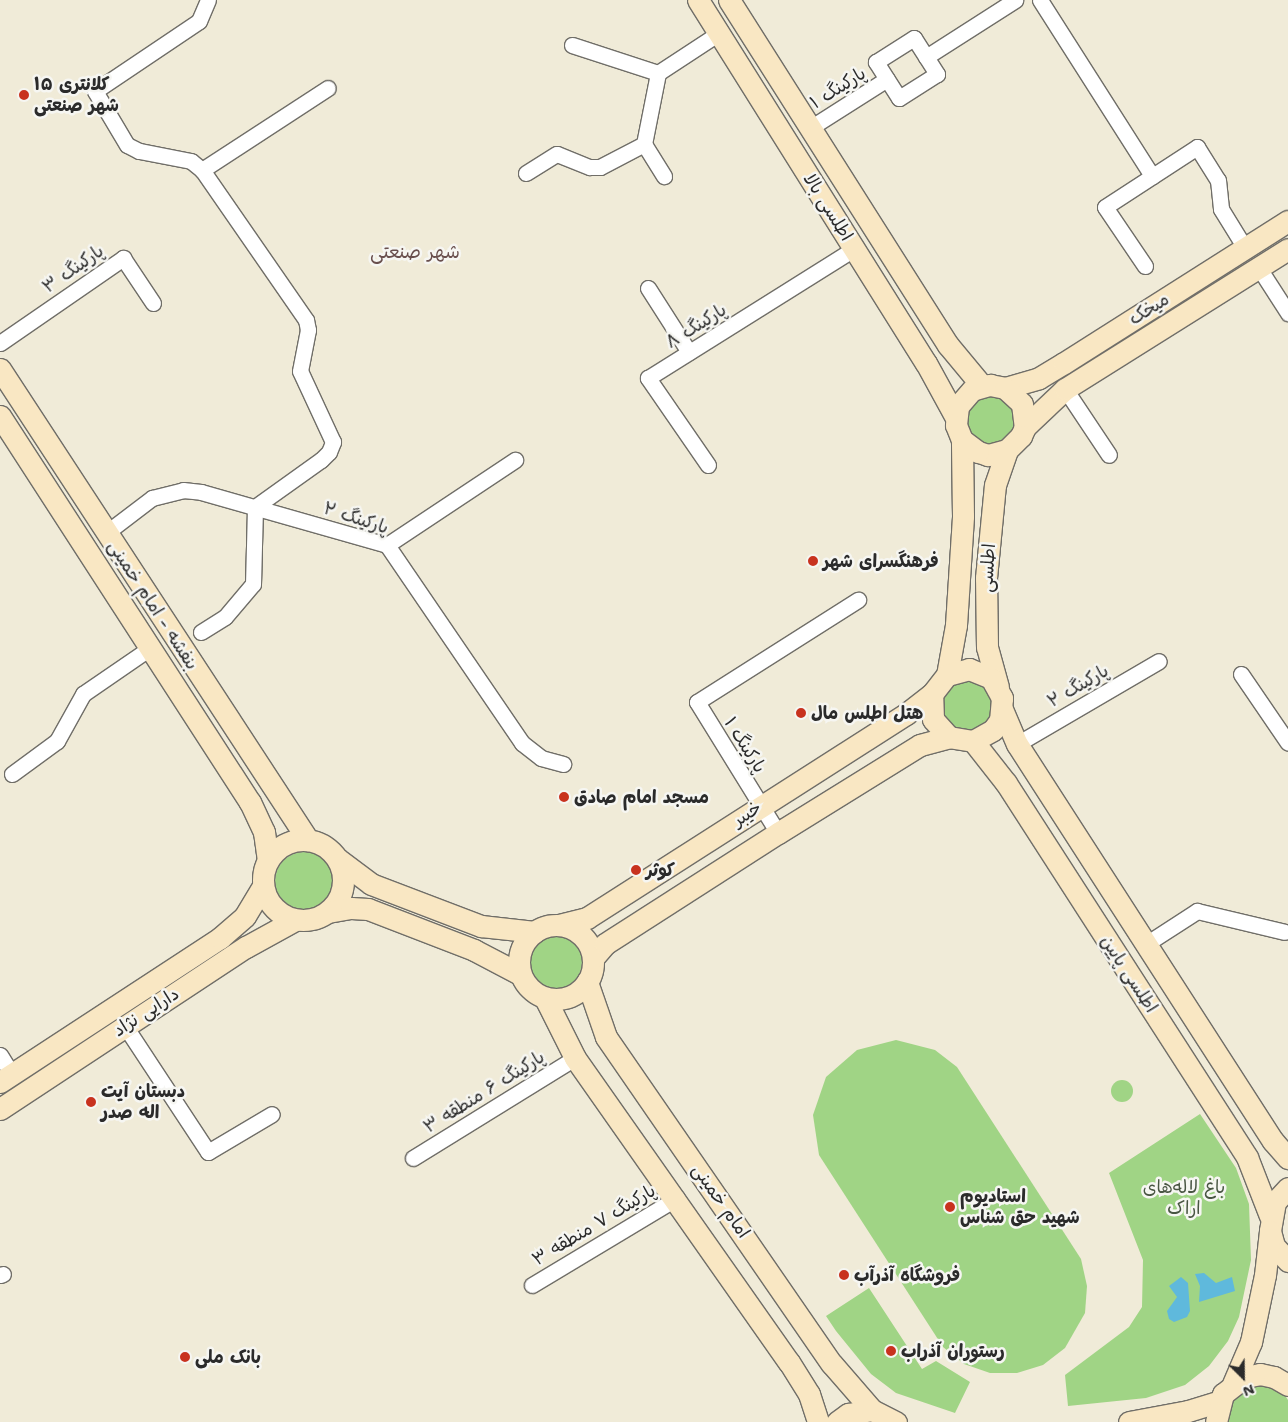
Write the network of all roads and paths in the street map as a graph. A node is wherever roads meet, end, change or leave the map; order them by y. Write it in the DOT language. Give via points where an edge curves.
graph roads {
  1 [pos="208,0"];
  2 [pos="698,0"];
  3 [pos="729,0"];
  4 [pos="1015,0"];
  5 [pos="1040,0"];
  6 [pos="719,33"];
  7 [pos="572,45"];
  8 [pos="926,57"];
  9 [pos="658,73"];
  10 [pos="887,80"];
  11 [pos="328,88"];
  12 [pos="810,128"];
  13 [pos="644,144"];
  14 [pos="202,170"];
  15 [pos="526,173"];
  16 [pos="664,176"];
  17 [pos="1152,176"];
  18 [pos="1288,221"];
  19 [pos="1246,248"];
  20 [pos="854,249"];
  21 [pos="1288,249"];
  22 [pos="1145,266"];
  23 [pos="1258,268"];
  24 [pos="648,288"];
  25 [pos="154,303"];
  26 [pos="1288,313"];
  27 [pos="0,343"];
  28 [pos="689,352"];
  29 [pos="0,369"];
  30 [pos="982,386"];
  31 [pos="1005,388"];
  32 [pos="1065,389"];
  33 [pos="0,416"];
  34 [pos="955,416"];
  35 [pos="1025,427"];
  36 [pos="962,440"];
  37 [pos="1008,450"];
  38 [pos="1109,455"];
  39 [pos="515,460"];
  40 [pos="708,466"];
  41 [pos="255,507"];
  42 [pos="106,533"];
  43 [pos="388,544"];
  44 [pos="858,600"];
  45 [pos="201,632"];
  46 [pos="150,648"];
  47 [pos="1159,662"];
  48 [pos="1241,674"];
  49 [pos="947,675"];
  50 [pos="998,688"];
  51 [pos="932,694"];
  52 [pos="1002,709"];
  53 [pos="949,737"];
  54 [pos="973,741"];
  55 [pos="1288,743"];
  56 [pos="1017,744"];
  57 [pos="562,764"];
  58 [pos="12,774"];
  59 [pos="761,805"];
  60 [pos="778,832"];
  61 [pos="308,840"];
  62 [pos="338,859"];
  63 [pos="268,860"];
  64 [pos="263,886"];
  65 [pos="328,912"];
  66 [pos="295,920"];
  67 [pos="559,925"];
  68 [pos="535,932"];
  69 [pos="1285,932"];
  70 [pos="1146,944"];
  71 [pos="593,958"];
  72 [pos="520,974"];
  73 [pos="1168,978"];
  74 [pos="587,982"];
  75 [pos="1142,995"];
  76 [pos="545,998"];
  77 [pos="125,1026"];
  78 [pos="0,1055"];
  79 [pos="575,1058"];
  80 [pos="6,1078"];
  81 [pos="0,1109"];
  82 [pos="272,1114"];
  83 [pos="412,1158"];
  84 [pos="1288,1158"];
  85 [pos="1288,1188"];
  86 [pos="676,1198"];
  87 [pos="1270,1224"];
  88 [pos="1288,1261"];
  89 [pos="532,1285"];
  90 [pos="1233,1384"];
  91 [pos="1288,1385"];
  92 [pos="1220,1401"];
  93 [pos="872,1410"];
  94 [pos="818,1422"];
  95 [pos="837,1422"];
  96 [pos="896,1422"];
  97 [pos="1129,1422"];
  98 [pos="1216,1422"];
  1 -- 14 [label="street" via="199,22 95,91 127,145 139,151 191,161"];
  2 -- 6 [label="street, اطلسی بالا"];
  3 -- 12 [label="street, اطلسی بالا"];
  4 -- 8 [label="street"];
  5 -- 17 [label="street"];
  6 -- 9 [label="street"];
  6 -- 20 [label="street, اطلسی بالا"];
  7 -- 9 [label="street"];
  8 -- 10 [label="street" via="937,74 899,98"];
  8 -- 10 [label="street" via="914,38 876,62"];
  9 -- 13 [label="street"];
  10 -- 12 [label="street, پارکینگ ۱"];
  11 -- 14 [label="street"];
  12 -- 30 [label="street, اطلسی بالا" via="948,345"];
  13 -- 15 [label="street" via="600,167 590,167 557,154"];
  13 -- 16 [label="street"];
  14 -- 41 [label="street" via="306,320 308,330 300,371 333,442 321,460"];
  17 -- 19 [label="street" via="1197,147 1218,180 1221,209"];
  17 -- 22 [label="street" via="1105,207"];
  18 -- 19 [label="street, میخک"];
  19 -- 23 [label="street"];
  19 -- 31 [label="street, میخک" via="1040,378"];
  20 -- 28 [label="street, پارکینگ ۸"];
  20 -- 34 [label="street, اطلسی بالا"];
  21 -- 23 [label="street, میخک"];
  23 -- 26 [label="street"];
  23 -- 32 [label="street, میخک"];
  24 -- 28 [label="street"];
  25 -- 27 [label="street, پارکینگ ۳" via="123,258"];
  28 -- 40 [label="street, پارکینگ ۸" via="648,378"];
  29 -- 42 [label="street, بنفشه - امام خمینی"];
  30 -- 31 [label="street"];
  30 -- 34 [label="street" via="964,397"];
  31 -- 35 [label="street" via="1022,404"];
  32 -- 35 [label="street, میخک"];
  32 -- 38 [label="street"];
  33 -- 46 [label="street, بنفشه - امام خمینی"];
  34 -- 36 [label="street"];
  35 -- 37 [label="street"];
  36 -- 37 [label="street" via="988,455"];
  36 -- 49 [label="street, اطلسی" via="960,577"];
  37 -- 50 [label="street, اطلسی" via="994,485 986,578 987,647"];
  39 -- 43 [label="street"];
  41 -- 42 [label="street, پارکینگ ۲" via="201,492 168,492 152,498"];
  41 -- 43 [label="street, پارکینگ ۲"];
  41 -- 45 [label="street" via="254,584 225,617"];
  42 -- 61 [label="street, بنفشه - امام خمینی"];
  43 -- 57 [label="street, پارکینگ ۲" via="522,743 541,758"];
  44 -- 59 [label="street, پارکینگ ۱" via="697,702"];
  46 -- 58 [label="street" via="83,694 57,741"];
  46 -- 63 [label="street, بنفشه - امام خمینی" via="250,802 264,832"];
  47 -- 56 [label="street, پارکینگ ۲"];
  48 -- 55 [label="street"];
  49 -- 50 [label="street" via="970,669 991,678"];
  49 -- 51 [label="street"];
  50 -- 52 [label="street"];
  51 -- 53 [label="street" via="932,719"];
  51 -- 59 [label="street, خیبر" via="906,714"];
  52 -- 54 [label="street" via="993,730"];
  52 -- 56 [label="street, اطلسی پایین"];
  53 -- 54 [label="street"];
  53 -- 60 [label="street, خیبر" via="920,745"];
  54 -- 75 [label="street, اطلسی پایین" via="1006,783"];
  56 -- 70 [label="street, اطلسی پایین"];
  59 -- 60 [label="street, پارکینگ ۱"];
  59 -- 67 [label="street, خیبر" via="587,918"];
  60 -- 71 [label="street, خیبر" via="605,944"];
  61 -- 62 [label="street" via="320,843"];
  61 -- 63 [label="street" via="285,844"];
  62 -- 65 [label="street" via="343,870 343,888 336,904"];
  62 -- 68 [label="street" via="371,884 482,926"];
  63 -- 64 [label="street"];
  64 -- 66 [label="street" via="270,904"];
  64 -- 80 [label="street, دارایی نژاد" via="245,916 220,938"];
  65 -- 66 [label="street" via="307,921"];
  65 -- 72 [label="street" via="368,909 474,950"];
  66 -- 77 [label="street, دارایی نژاد" via="246,947"];
  67 -- 68 [label="street"];
  67 -- 71 [label="street" via="581,936"];
  68 -- 72 [label="street" via="520,950"];
  69 -- 70 [label="street" via="1197,911"];
  70 -- 73 [label="street, اطلسی پایین"];
  71 -- 74 [label="street"];
  72 -- 76 [label="street" via="534,993"];
  73 -- 75 [label="street"];
  73 -- 84 [label="street, اطلسی پایین" via="1273,1141"];
  74 -- 76 [label="street" via="568,997"];
  74 -- 93 [label="street, امام خمینی" via="606,1037 832,1364"];
  75 -- 87 [label="street, اطلسی پایین" via="1247,1157"];
  76 -- 79 [label="street, امام خمینی"];
  77 -- 81 [label="street, دارایی نژاد"];
  77 -- 82 [label="street" via="208,1152"];
  78 -- 80 [label="street"];
  79 -- 83 [label="street, پارکینگ ۶ منطقه ۳"];
  79 -- 86 [label="street, امام خمینی"];
  85 -- 87 [label="street" via="1276,1202"];
  86 -- 89 [label="street, پارکینگ ۷ منطقه ۳"];
  86 -- 94 [label="street, امام خمینی" via="789,1362 809,1394"];
  87 -- 88 [label="street, اطلسی پایین" via="1274,1246"];
  87 -- 90 [label="street" via="1265,1275 1251,1342"];
  90 -- 91 [label="street" via="1260,1374"];
  90 -- 92 [label="street"];
  92 -- 97 [label="street" via="1180,1413"];
  92 -- 98 [label="street"];
  93 -- 95 [label="street" via="848,1414"];
  93 -- 96 [label="street"];
}
